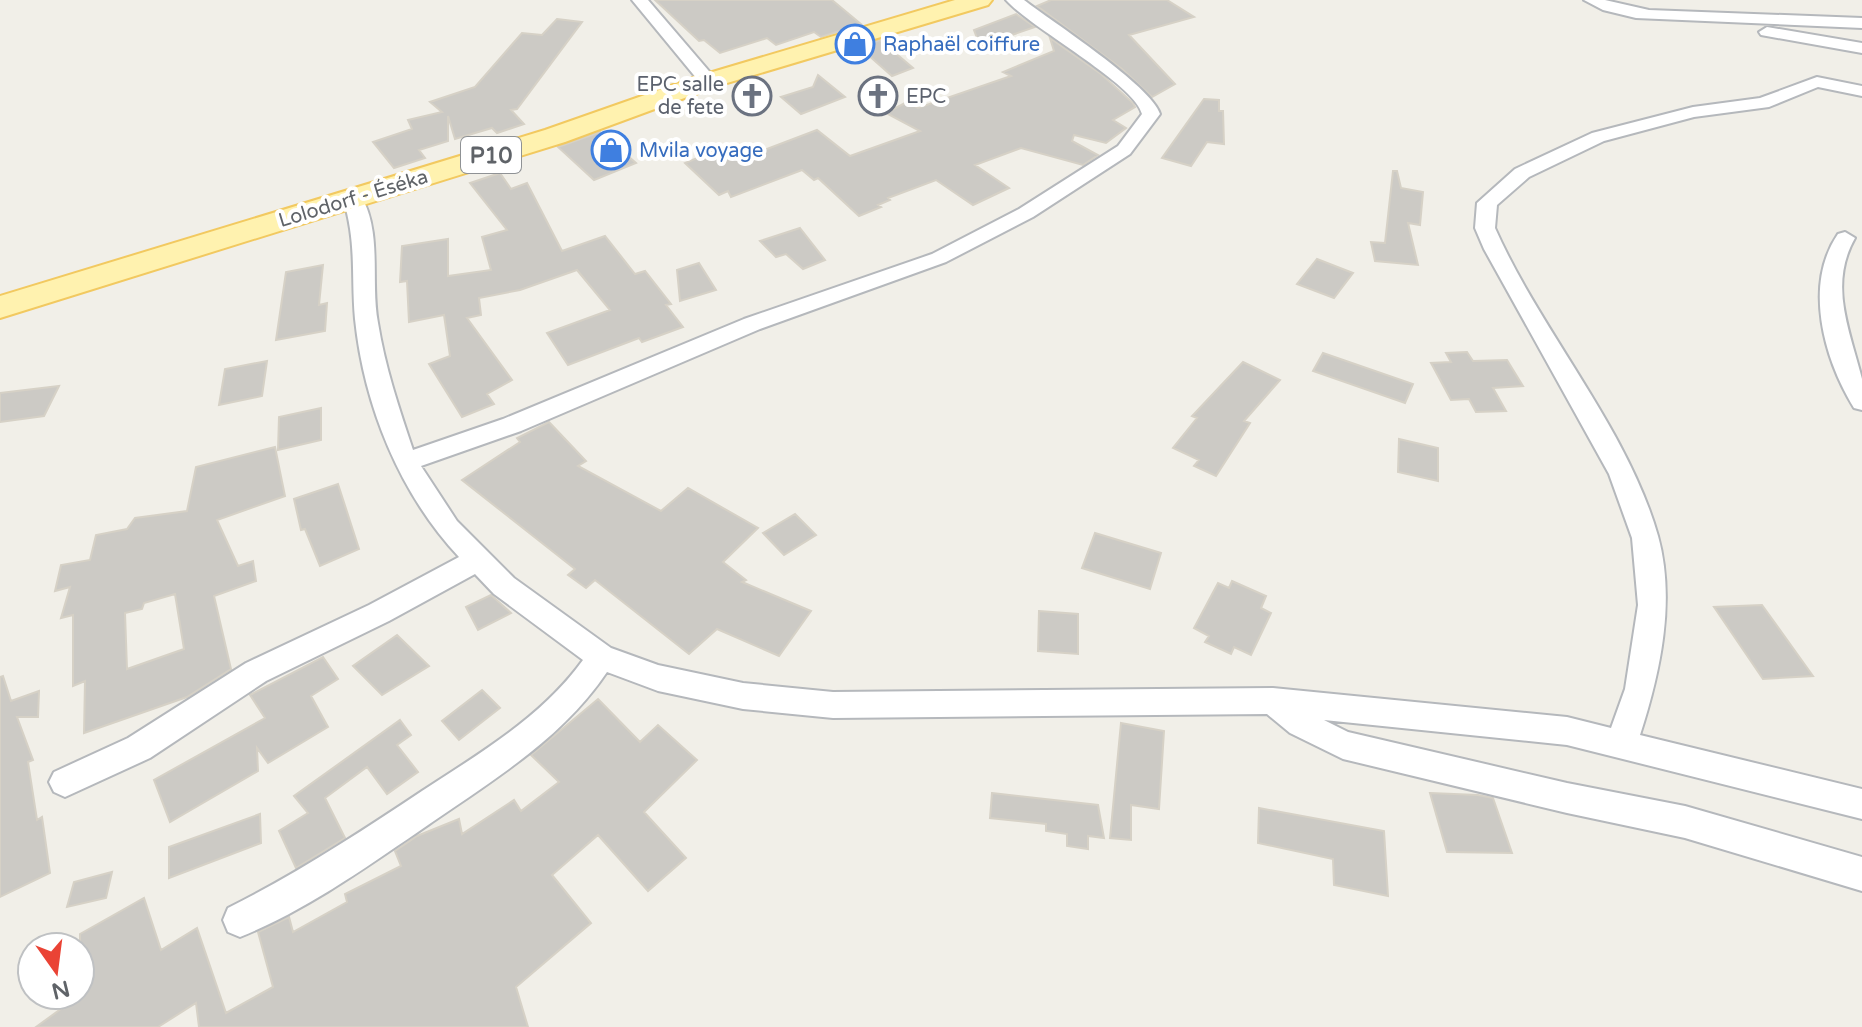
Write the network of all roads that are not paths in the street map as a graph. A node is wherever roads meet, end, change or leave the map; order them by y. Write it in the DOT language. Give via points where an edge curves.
graph roads {
  1 [pos="640,0"];
  2 [pos="1014,0"];
  3 [pos="1592,0"];
  4 [pos="965,2"];
  5 [pos="1862,23"];
  6 [pos="1739,34"];
  7 [pos="1862,48"];
  8 [pos="708,81"];
  9 [pos="1862,91"];
  10 [pos="353,198"];
  11 [pos="1845,238"];
  12 [pos="0,307"];
  13 [pos="1862,402"];
  14 [pos="405,462"];
  15 [pos="479,559"];
  16 [pos="601,657"];
  17 [pos="1273,701"];
  18 [pos="1621,744"];
  19 [pos="65,782"];
  20 [pos="1862,804"];
  21 [pos="1862,874"];
  22 [pos="240,920"];
  1 -- 8 [label="street"];
  2 -- 14 [label="street" via="1149,106 1151,114 1124,150 1026,213 939,258 752,324 512,425"];
  3 -- 5 [label="street" via="1648,17"];
  4 -- 8 [label="main road, Lolodorf - Éséka / P10"];
  6 -- 7 [label="street" via="1779,33"];
  8 -- 10 [label="main road, Lolodorf - Éséka / P10" via="555,136"];
  9 -- 18 [label="street" via="1817,82 1763,103 1693,112 1598,137 1522,173 1487,203 1485,228 1494,249 1622,474 1645,538 1652,605 1640,689"];
  10 -- 12 [label="main road, Lolodorf - Éséka / P10"];
  10 -- 14 [label="street" via="363,230 366,320"];
  11 -- 13 [label="street" via="1834,262 1834,313 1840,356"];
  14 -- 15 [label="street" via="448,528"];
  15 -- 16 [label="street" via="504,586"];
  15 -- 19 [label="street" via="256,672 139,748"];
  16 -- 17 [label="street" via="658,678 743,696 833,705"];
  16 -- 22 [label="street" via="559,710 503,756 286,898"];
  17 -- 18 [label="street" via="1567,731"];
  17 -- 21 [label="street" via="1343,745 1685,822"];
  18 -- 20 [label="street"];
}
